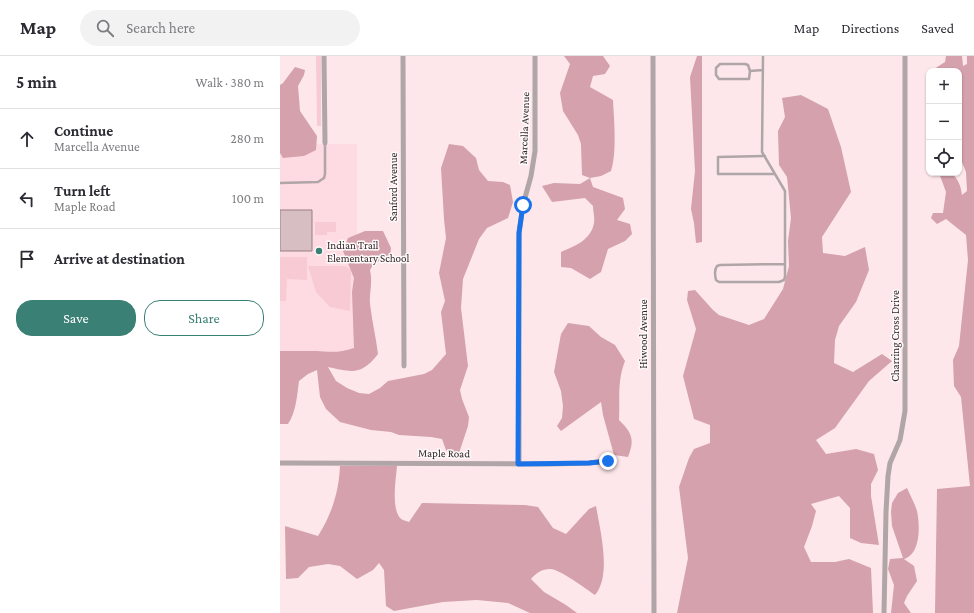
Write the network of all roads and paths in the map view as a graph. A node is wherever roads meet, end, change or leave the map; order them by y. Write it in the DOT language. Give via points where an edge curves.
graph roads {
  1 [pos="324,56"];
  2 [pos="403,56"];
  3 [pos="535,56"];
  4 [pos="653,56"];
  5 [pos="763,56"];
  6 [pos="905,56"];
  7 [pos="763,70"];
  8 [pos="750,71"];
  9 [pos="325,143"];
  10 [pos="765,156"];
  11 [pos="776,174"];
  12 [pos="280,183"];
  13 [pos="786,264"];
  14 [pos="404,366"];
  15 [pos="608,461"];
  16 [pos="280,463"];
  17 [pos="518,464"];
  18 [pos="654,613"];
  19 [pos="884,613"];
  1 -- 9 [label="street"];
  2 -- 14 [label="street, Sanford Avenue"];
  3 -- 17 [label="street, Marcella Avenue" via="535,151 519,233"];
  4 -- 18 [label="street, Hiwood Avenue"];
  5 -- 7 [label="lane"];
  6 -- 19 [label="street, Charring Cross Drive" via="905,412 900,440 890,463 888,476"];
  7 -- 8 [label="lane"];
  7 -- 10 [label="lane" via="762,152"];
  8 -- 8 [label="lane" via="750,67 745,64 720,64 716,68 716,75 719,79 746,79 750,76"];
  9 -- 12 [label="lane" via="325,174 321,180"];
  10 -- 11 [label="lane"];
  10 -- 11 [label="lane" via="718,157 718,174"];
  11 -- 13 [label="lane" via="786,191"];
  13 -- 13 [label="lane" via="786,277 778,282 719,282 715,277 715,268 720,265"];
  15 -- 17 [label="street, Maple Road"];
  16 -- 17 [label="street, Maple Road"];
}
